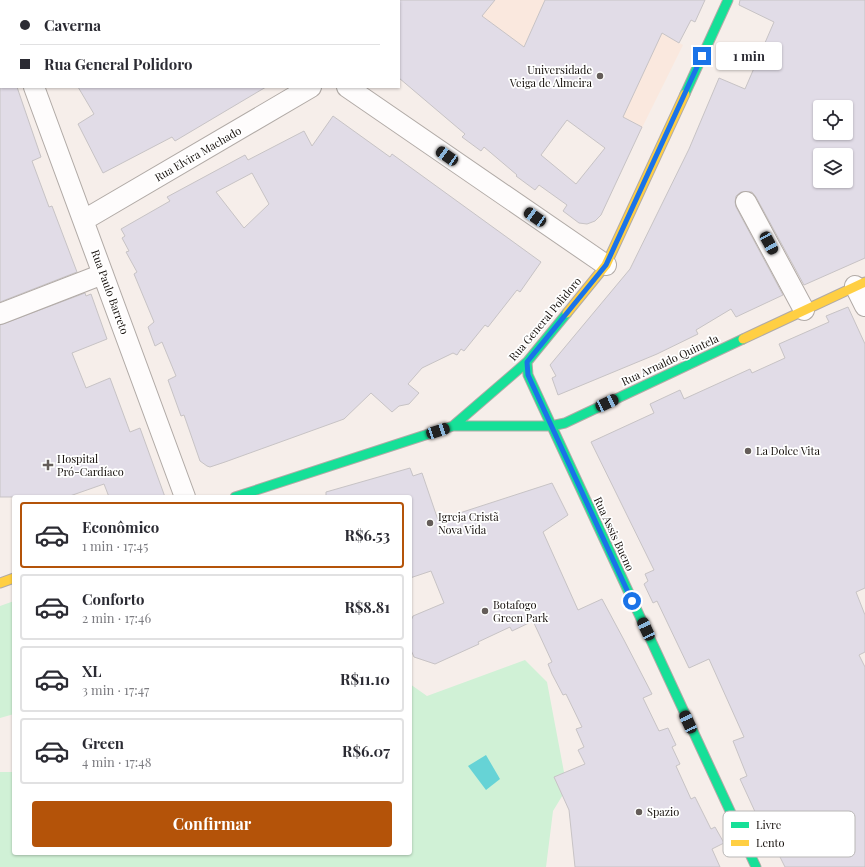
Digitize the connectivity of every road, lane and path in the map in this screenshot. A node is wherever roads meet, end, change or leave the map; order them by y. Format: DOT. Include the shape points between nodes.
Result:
graph roads {
  1 [pos="728,0"];
  2 [pos="34,88"];
  3 [pos="309,88"];
  4 [pos="348,88"];
  5 [pos="746,202"];
  6 [pos="84,220"];
  7 [pos="606,265"];
  8 [pos="103,274"];
  9 [pos="860,284"];
  10 [pos="865,306"];
  11 [pos="804,310"];
  12 [pos="0,314"];
  13 [pos="527,362"];
  14 [pos="453,426"];
  15 [pos="551,426"];
  16 [pos="185,495"];
  17 [pos="241,495"];
  18 [pos="12,579"];
  19 [pos="0,583"];
  20 [pos="730,811"];
  21 [pos="751,857"];
  22 [pos="756,867"];
  1 -- 7 [label="street, Rua General Polidoro"];
  2 -- 6 [label="street, Rua Paulo Barreto"];
  3 -- 6 [label="street, Rua Elvira Machado"];
  4 -- 7 [label="street"];
  5 -- 11 [label="street"];
  6 -- 8 [label="street, Rua Paulo Barreto"];
  7 -- 13 [label="street, Rua General Polidoro"];
  8 -- 12 [label="street"];
  8 -- 16 [label="street, Rua Paulo Barreto"];
  9 -- 10 [label="street"];
  9 -- 11 [label="street, Rua Arnaldo Quintela"];
  11 -- 15 [label="street, Rua Arnaldo Quintela" via="565,423"];
  13 -- 14 [label="street, Rua General Polidoro"];
  13 -- 15 [label="street, Rua Assis Bueno" via="528,375"];
  14 -- 15 [label="street, Rua Arnaldo Quintela"];
  14 -- 17 [label="street, Rua General Polidoro"];
  15 -- 20 [label="street, Rua Assis Bueno"];
  18 -- 19 [label="street"];
  21 -- 22 [label="street, Rua Assis Bueno"];
}
